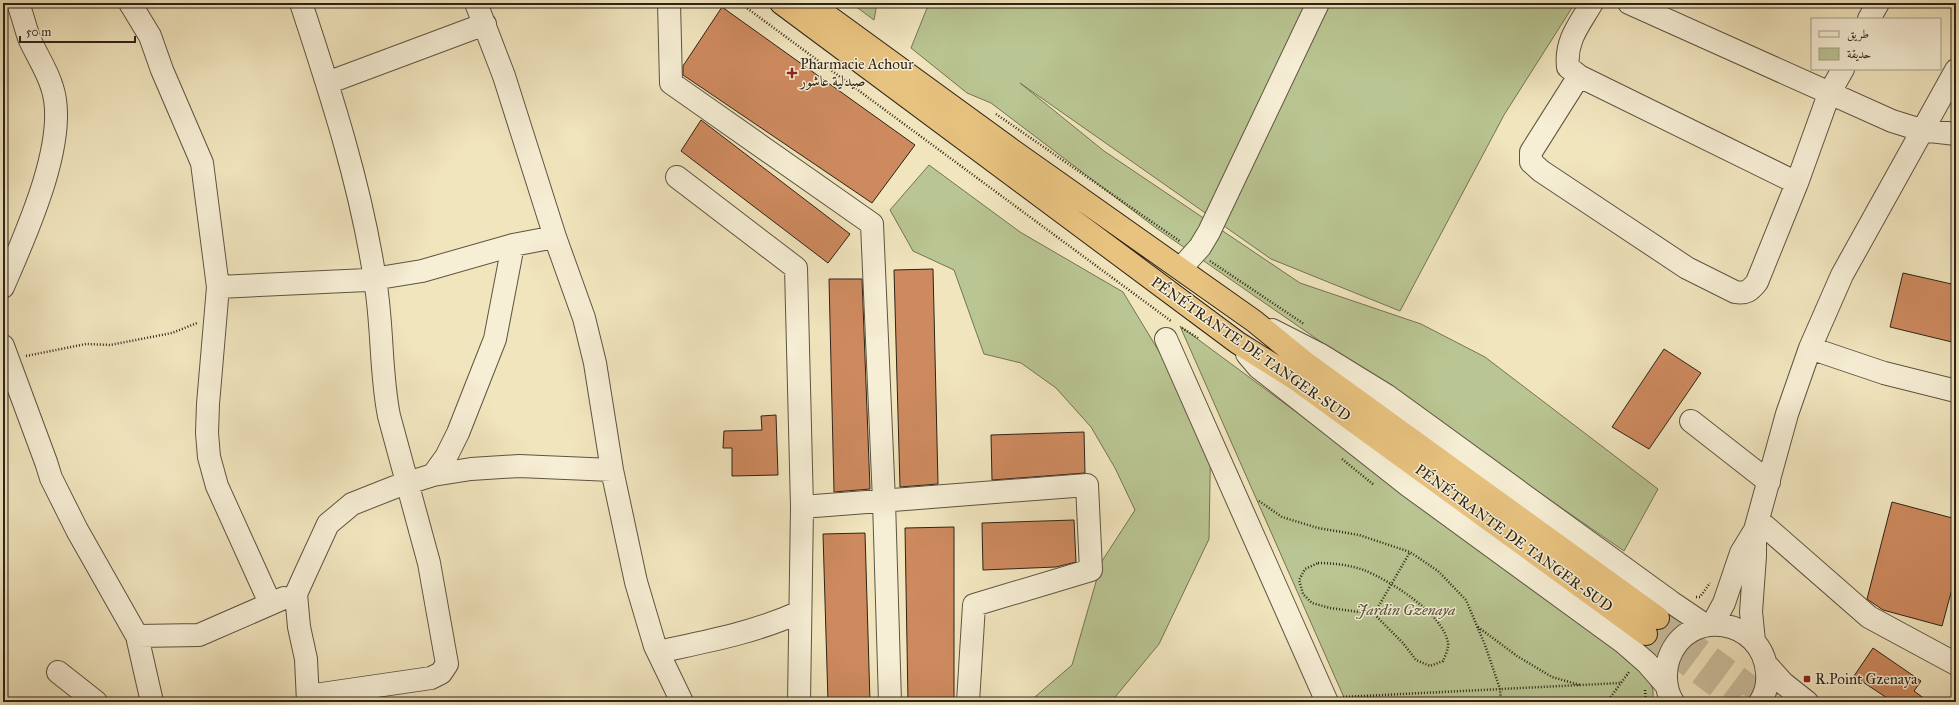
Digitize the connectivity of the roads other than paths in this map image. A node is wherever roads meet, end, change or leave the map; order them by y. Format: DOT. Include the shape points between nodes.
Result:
graph roads {
  1 [pos="18,3"];
  2 [pos="130,3"];
  3 [pos="301,3"];
  4 [pos="476,3"];
  5 [pos="668,3"];
  6 [pos="781,3"];
  7 [pos="810,3"];
  8 [pos="1318,3"];
  9 [pos="1592,3"];
  10 [pos="1878,3"];
  11 [pos="1633,4"];
  12 [pos="1870,18"];
  13 [pos="485,24"];
  14 [pos="870,57"];
  15 [pos="1842,70"];
  16 [pos="1956,70"];
  17 [pos="1580,76"];
  18 [pos="327,83"];
  19 [pos="1829,94"];
  20 [pos="944,112"];
  21 [pos="1921,130"];
  22 [pos="1956,134"];
  23 [pos="677,177"];
  24 [pos="1797,183"];
  25 [pos="555,237"];
  26 [pos="513,245"];
  27 [pos="1181,268"];
  28 [pos="375,279"];
  29 [pos="3,287"];
  30 [pos="218,287"];
  31 [pos="1254,320"];
  32 [pos="1172,329"];
  33 [pos="1238,343"];
  34 [pos="1810,348"];
  35 [pos="6,353"];
  36 [pos="1956,391"];
  37 [pos="1690,421"];
  38 [pos="612,470"];
  39 [pos="433,475"];
  40 [pos="1769,482"];
  41 [pos="406,484"];
  42 [pos="884,501"];
  43 [pos="802,507"];
  44 [pos="1756,525"];
  45 [pos="296,594"];
  46 [pos="270,603"];
  47 [pos="800,612"];
  48 [pos="1709,625"];
  49 [pos="137,636"];
  50 [pos="1754,641"];
  51 [pos="658,652"];
  52 [pos="1766,664"];
  53 [pos="1956,664"];
  54 [pos="58,672"];
  55 [pos="1670,697"];
  56 [pos="308,699"];
  57 [pos="1334,700"];
  58 [pos="96,702"];
  59 [pos="152,702"];
  60 [pos="682,702"];
  61 [pos="799,702"];
  62 [pos="890,702"];
  63 [pos="968,702"];
  64 [pos="1760,702"];
  65 [pos="1807,702"];
  1 -- 29 [label="street" via="29,38 53,88 56,110 54,137 40,201"];
  2 -- 30 [label="street" via="150,36 202,162"];
  3 -- 18 [label="street"];
  4 -- 13 [label="street"];
  5 -- 42 [label="street" via="671,83 872,224"];
  6 -- 14 [label="highway, PÉNÉTRANTE DE TANGER-SUD"];
  7 -- 14 [label="highway, PÉNÉTRANTE DE TANGER-SUD"];
  8 -- 27 [label="street" via="1209,232 1196,252"];
  9 -- 17 [label="street" via="1570,40 1567,53 1568,67"];
  10 -- 12 [label="street"];
  11 -- 19 [label="street"];
  13 -- 18 [label="street"];
  13 -- 25 [label="street"];
  14 -- 20 [label="highway, PÉNÉTRANTE DE TANGER-SUD"];
  15 -- 19 [label="street"];
  16 -- 21 [label="street"];
  17 -- 24 [label="street"];
  17 -- 24 [label="street" via="1531,152 1532,162 1541,171 1687,268 1735,292 1744,293 1757,282"];
  18 -- 28 [label="street" via="359,196"];
  19 -- 21 [label="street" via="1892,122"];
  19 -- 24 [label="street"];
  20 -- 27 [label="highway, PÉNÉTRANTE DE TANGER-SUD" via="1016,153"];
  20 -- 33 [label="highway, PÉNÉTRANTE DE TANGER-SUD"];
  21 -- 22 [label="street"];
  21 -- 34 [label="street" via="1842,275"];
  23 -- 43 [label="street" via="796,268"];
  25 -- 26 [label="street"];
  25 -- 38 [label="street" via="584,318 595,363"];
  26 -- 28 [label="street" via="422,271"];
  26 -- 39 [label="street" via="495,339 458,433"];
  27 -- 31 [label="highway, PÉNÉTRANTE DE TANGER-SUD"];
  28 -- 30 [label="street"];
  28 -- 41 [label="street" via="381,320 385,397"];
  30 -- 46 [label="street" via="208,411 209,457 217,486"];
  31 -- 33 [label="highway, PÉNÉTRANTE DE TANGER-SUD" via="1313,368 1652,626 1297,380"];
  31 -- 48 [label="street" via="1321,355 1386,394 1671,602"];
  32 -- 57 [label="street"];
  33 -- 55 [label="street" via="1258,367 1370,457 1623,642 1647,662"];
  34 -- 36 [label="street" via="1878,371"];
  34 -- 40 [label="street" via="1787,414"];
  35 -- 49 [label="street" via="51,478 77,530"];
  37 -- 40 [label="street"];
  38 -- 39 [label="street" via="519,466 471,469"];
  38 -- 51 [label="street" via="636,582"];
  39 -- 41 [label="street"];
  40 -- 44 [label="street"];
  41 -- 45 [label="street" via="352,504 328,524"];
  41 -- 56 [label="street" via="428,563 447,657 445,669 431,678"];
  42 -- 43 [label="street"];
  42 -- 62 [label="street"];
  42 -- 63 [label="street" via="1087,485 1091,570 974,605"];
  43 -- 47 [label="street"];
  44 -- 48 [label="street" via="1741,553 1724,603"];
  44 -- 50 [label="street" via="1751,612"];
  44 -- 53 [label="street" via="1869,617"];
  45 -- 46 [label="street"];
  45 -- 56 [label="street" via="306,659"];
  46 -- 49 [label="street" via="200,635"];
  47 -- 51 [label="street" via="744,634"];
  47 -- 61 [label="street"];
  48 -- 50 [label="street" via="1734,628"];
  48 -- 55 [label="street" via="1688,632 1678,640 1671,651 1666,674"];
  49 -- 59 [label="street"];
  50 -- 52 [label="street" via="1762,652"];
  51 -- 60 [label="street"];
  52 -- 64 [label="street" via="1768,681"];
  52 -- 65 [label="street" via="1783,683"];
  54 -- 58 [label="street"];
}
